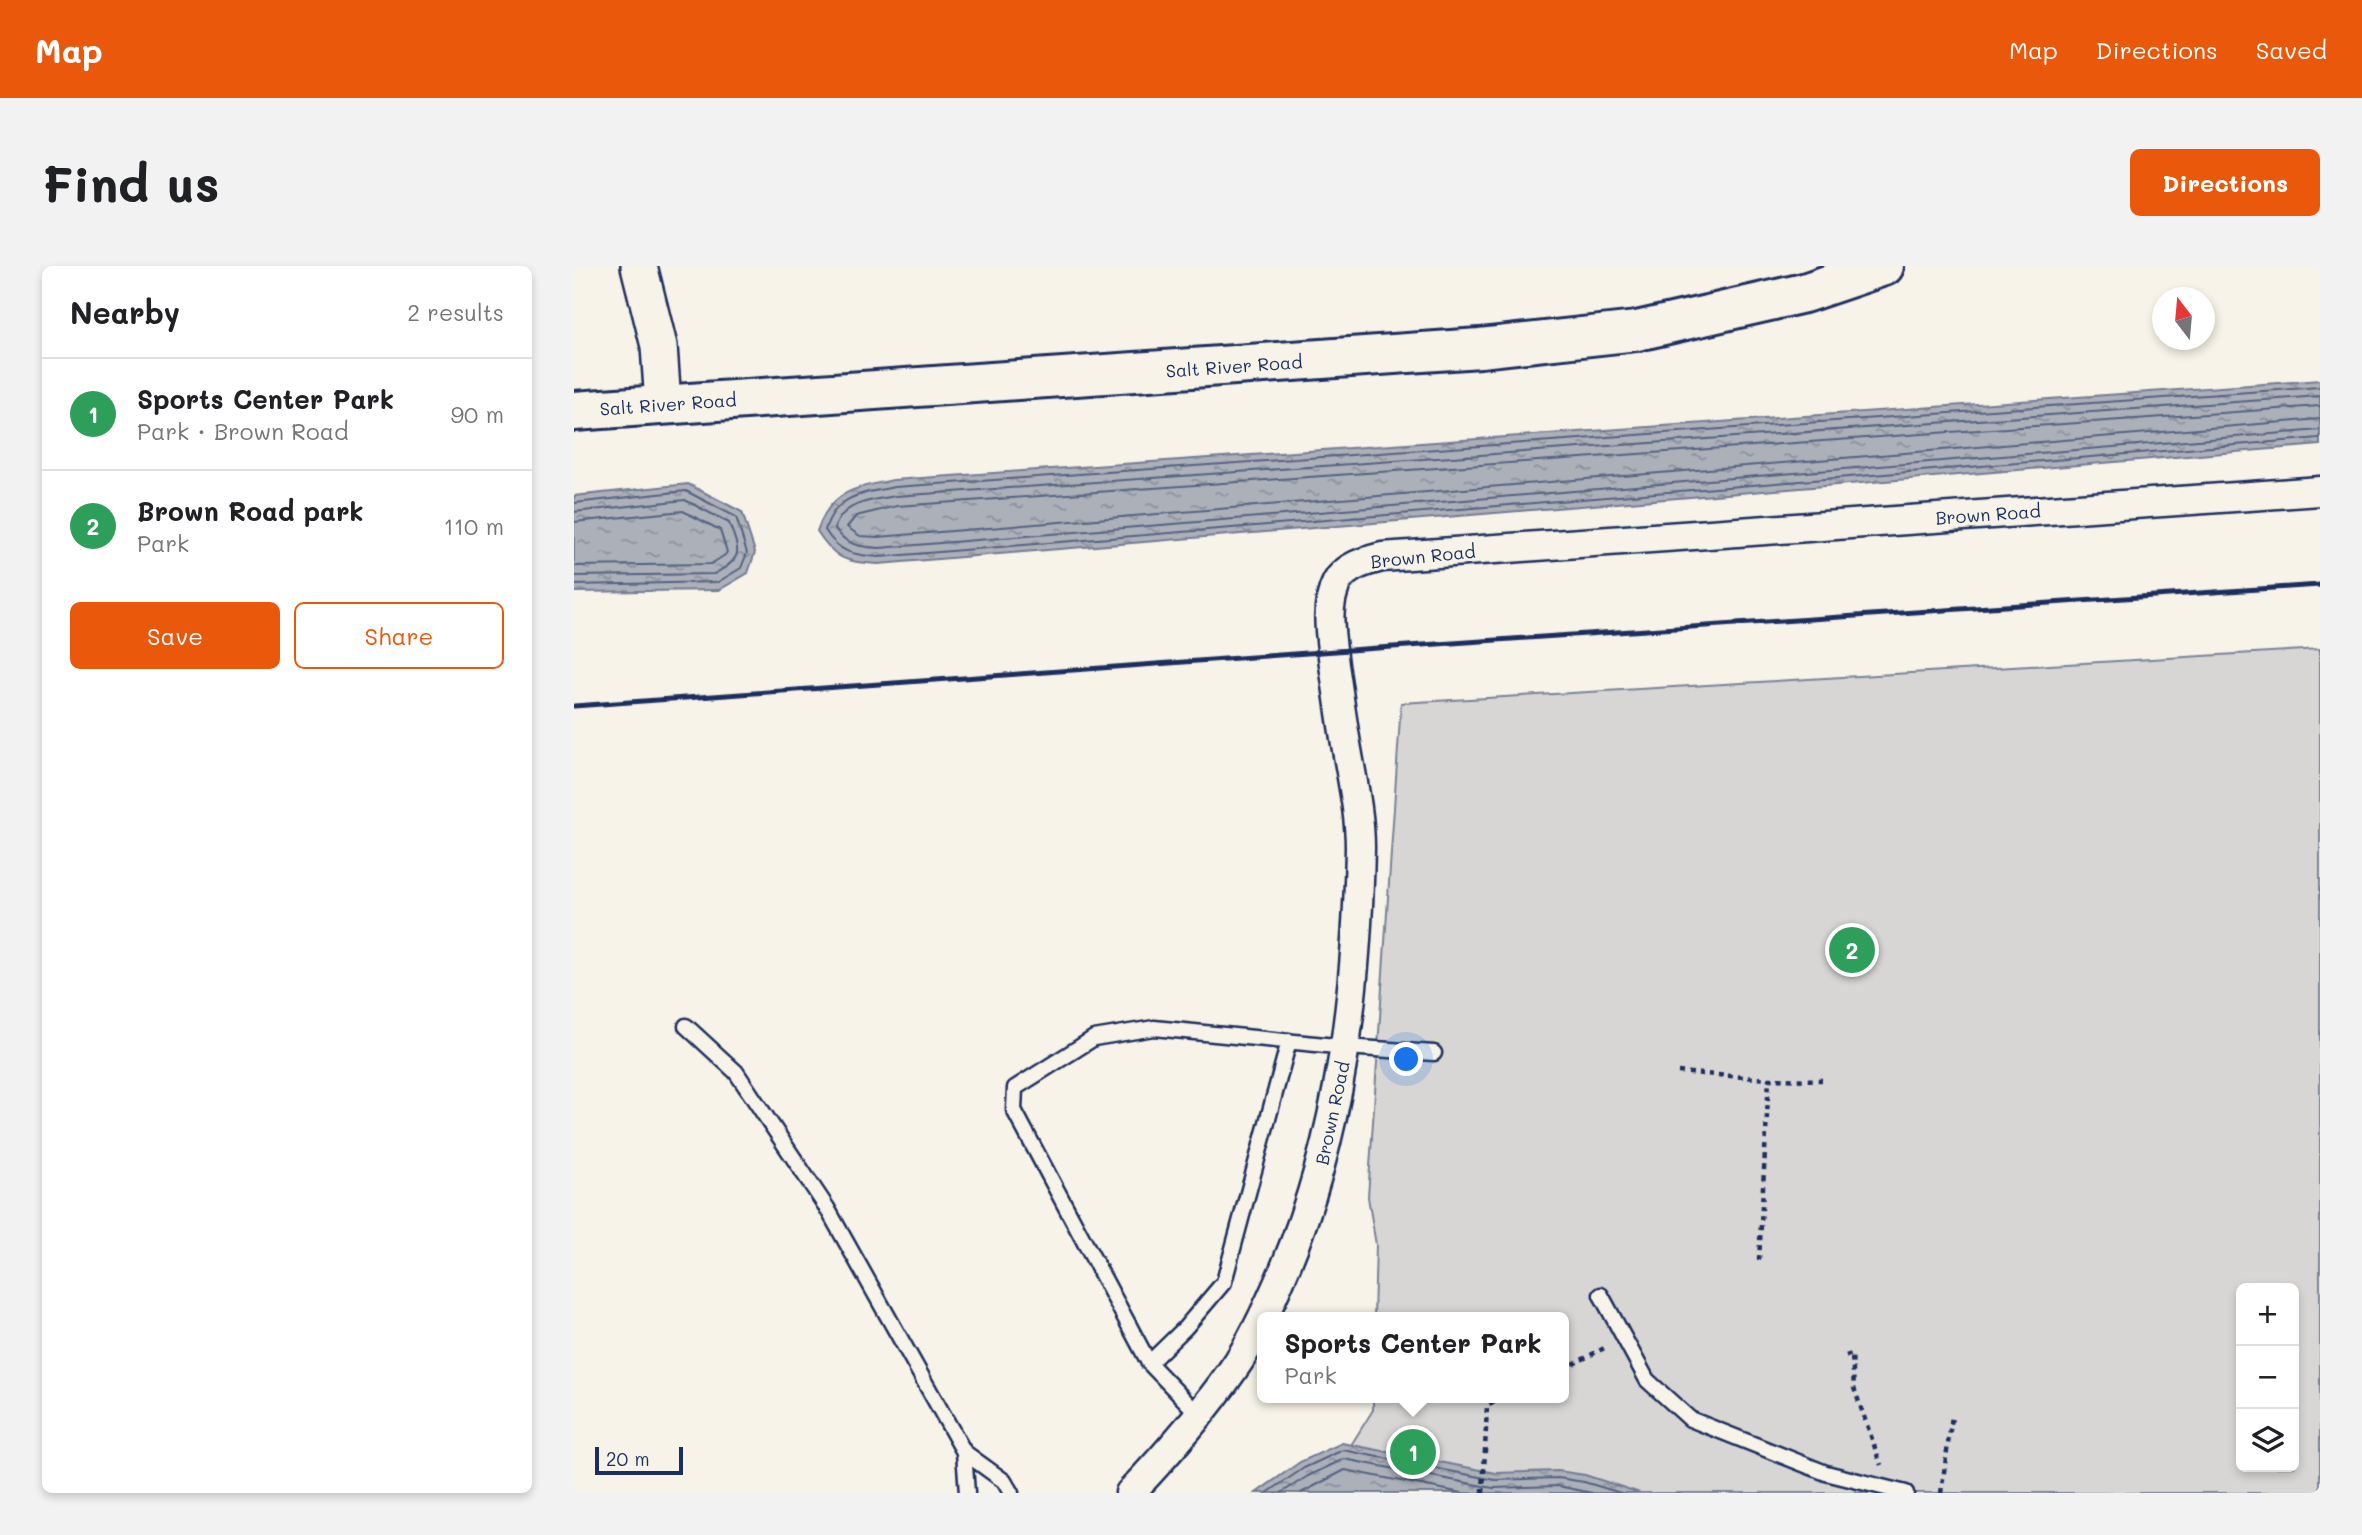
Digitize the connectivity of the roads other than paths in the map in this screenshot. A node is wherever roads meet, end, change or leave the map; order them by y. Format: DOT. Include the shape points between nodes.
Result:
graph roads {
  1 [pos="639,266"];
  2 [pos="1884,266"];
  3 [pos="663,404"];
  4 [pos="574,411"];
  5 [pos="2320,491"];
  6 [pos="685,1026"];
  7 [pos="1289,1041"];
  8 [pos="1346,1047"];
  9 [pos="1434,1053"];
  10 [pos="1601,1295"];
  11 [pos="1265,1312"];
  12 [pos="1257,1326"];
  13 [pos="1149,1363"];
  14 [pos="1198,1414"];
  15 [pos="964,1452"];
  16 [pos="967,1493"];
  17 [pos="1011,1493"];
  18 [pos="1130,1493"];
  19 [pos="1906,1493"];
  1 -- 3 [label="street" via="659,345"];
  2 -- 3 [label="main road, Salt River Road" via="1804,293 1637,331 1438,351"];
  3 -- 4 [label="main road, Salt River Road"];
  5 -- 8 [label="street, Brown Road" via="1382,557 1357,564 1339,579 1330,599 1329,623 1360,845"];
  6 -- 15 [label="lane" via="736,1072 827,1208"];
  7 -- 8 [label="lane"];
  7 -- 13 [label="lane" via="1224,1282"];
  7 -- 13 [label="lane" via="1154,1028 1094,1038 1015,1088 1014,1110"];
  8 -- 9 [label="lane"];
  8 -- 11 [label="street, Brown Road" via="1327,1143 1304,1222"];
  10 -- 19 [label="lane" via="1647,1380 1690,1419 1826,1473"];
  12 -- 14 [label="street, Brown Road" via="1233,1370"];
  13 -- 14 [label="lane"];
  14 -- 18 [label="street, Brown Road"];
  15 -- 16 [label="lane"];
  15 -- 17 [label="lane" via="1004,1481"];
}
